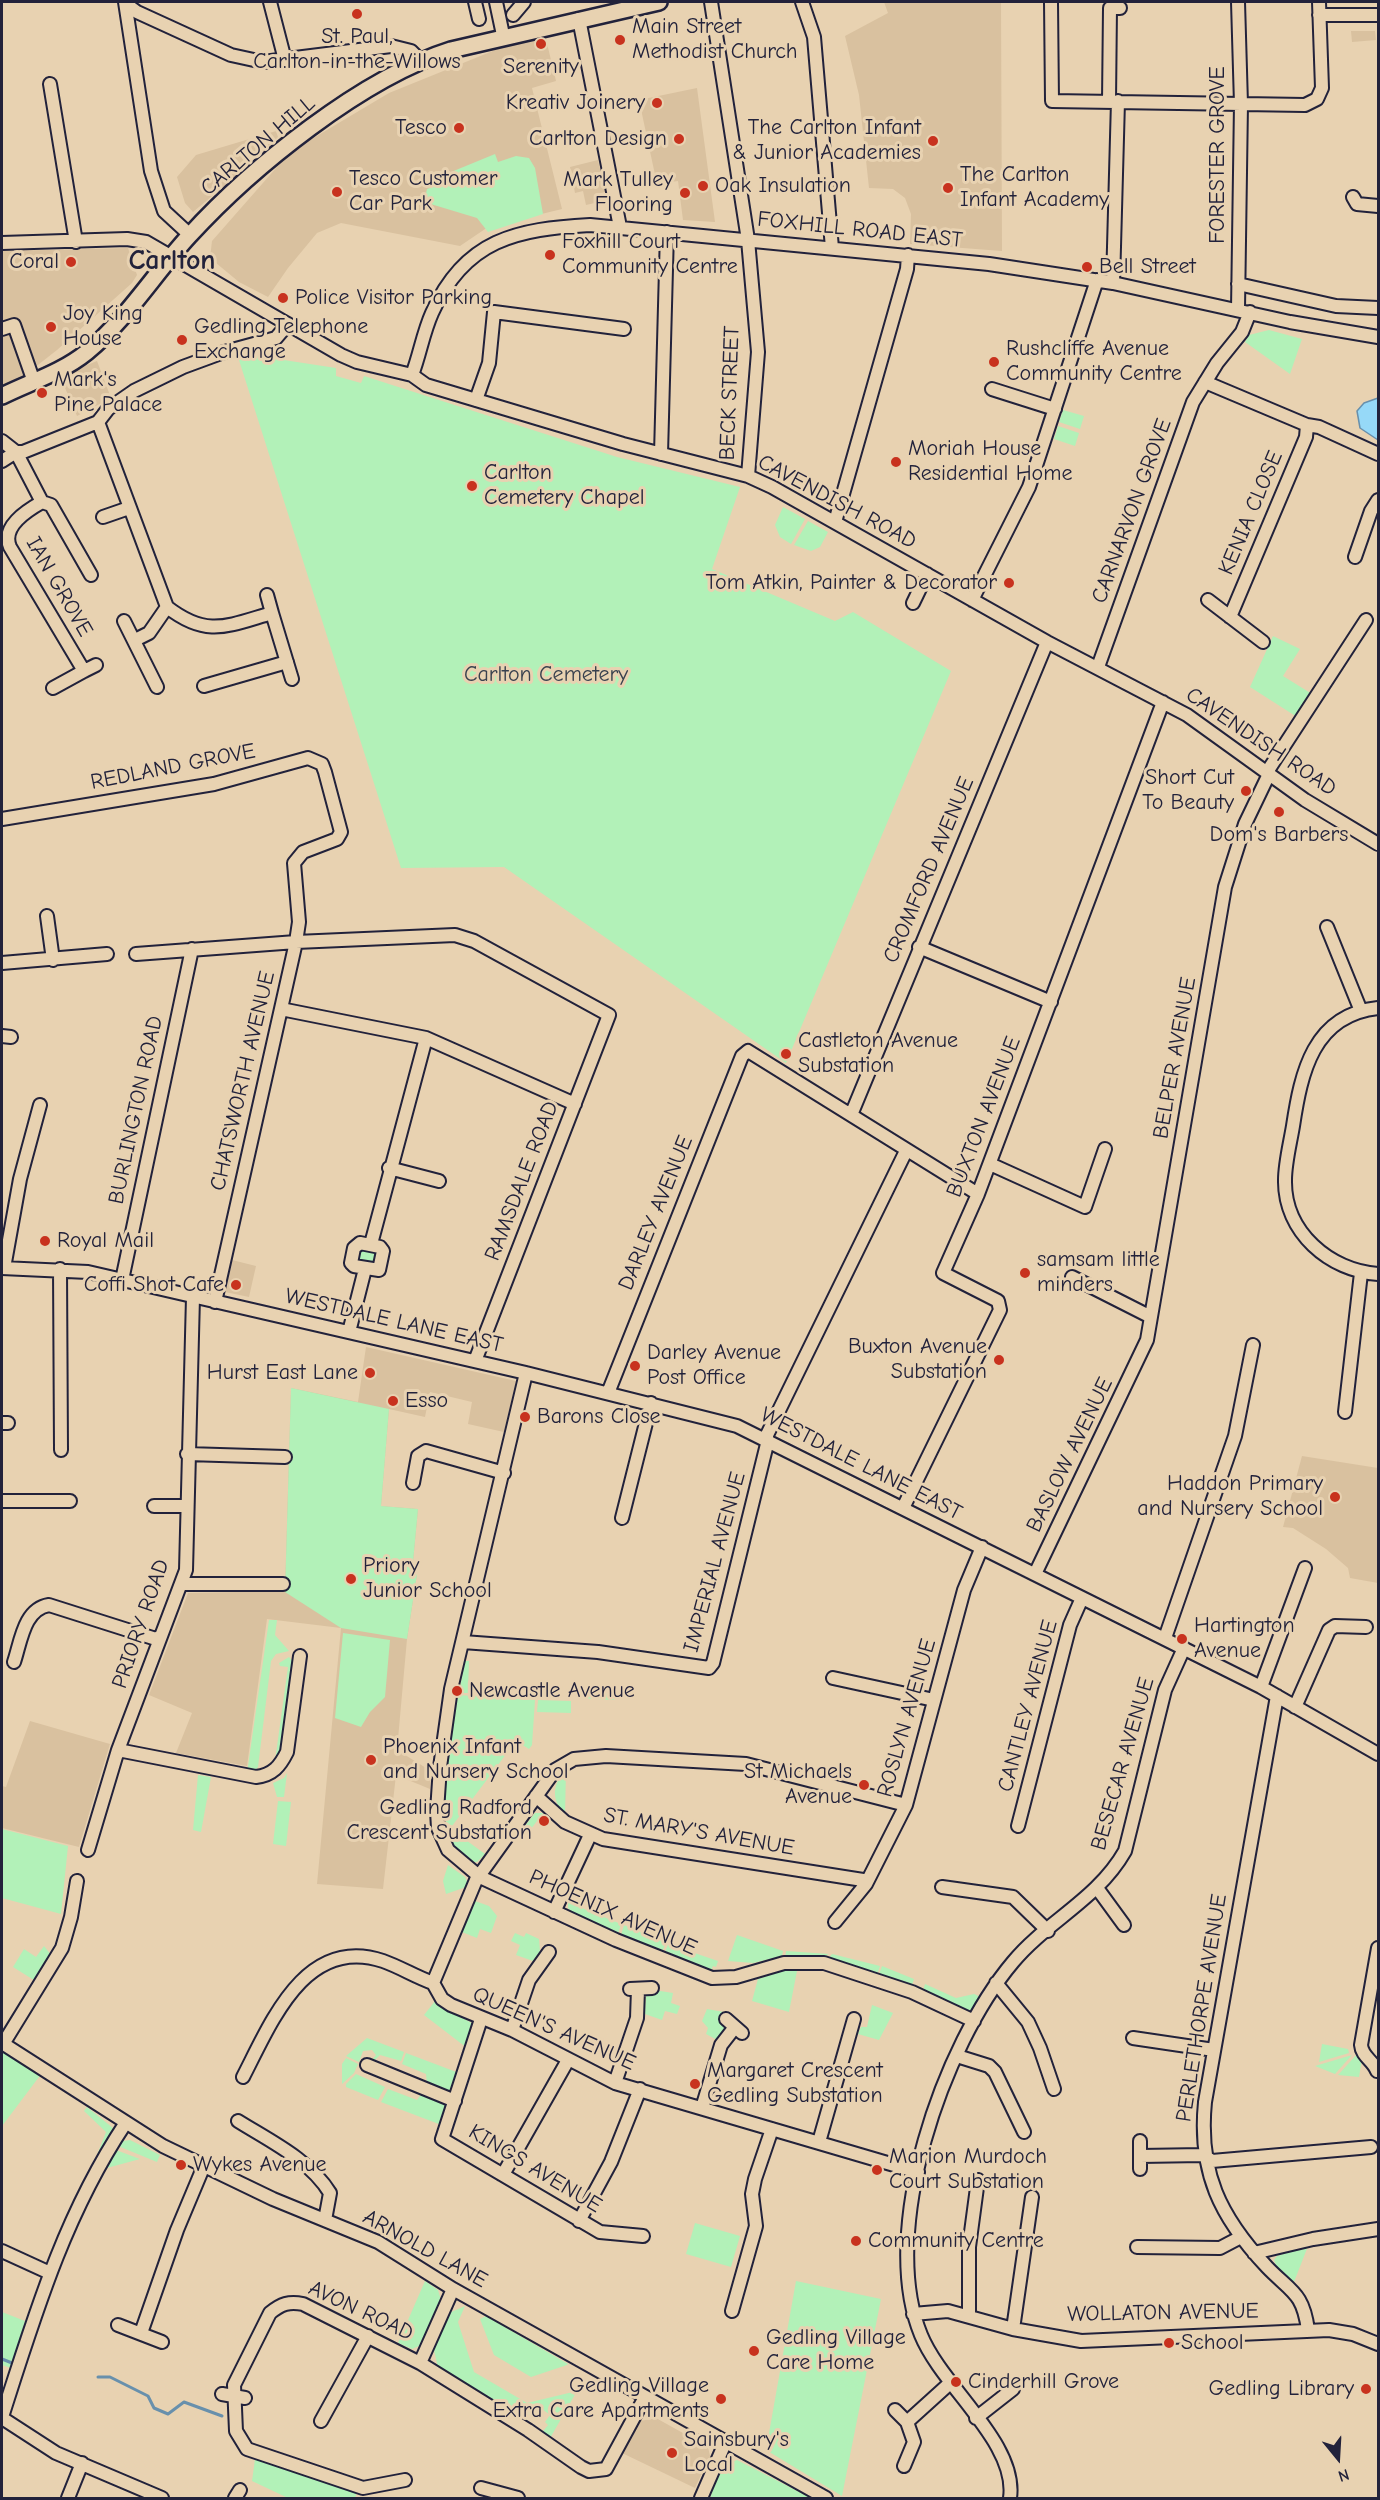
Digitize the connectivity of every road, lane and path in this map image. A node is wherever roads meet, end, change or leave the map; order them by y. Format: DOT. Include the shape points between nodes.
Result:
graph roads {
  1 [pos="270,2"];
  2 [pos="475,2"];
  3 [pos="496,2"];
  4 [pos="524,2"];
  5 [pos="659,2"];
  6 [pos="711,2"];
  7 [pos="801,2"];
  8 [pos="1051,2"];
  9 [pos="1238,2"];
  10 [pos="1319,2"];
  11 [pos="125,3"];
  12 [pos="1120,8"];
  13 [pos="513,15"];
  14 [pos="1319,15"];
  15 [pos="1378,15"];
  16 [pos="479,19"];
  17 [pos="579,19"];
  18 [pos="503,35"];
  19 [pos="285,60"];
  20 [pos="420,60"];
  21 [pos="50,84"];
  22 [pos="1113,101"];
  23 [pos="1240,104"];
  24 [pos="1353,197"];
  25 [pos="1378,206"];
  26 [pos="620,227"];
  27 [pos="666,232"];
  28 [pos="190,235"];
  29 [pos="748,240"];
  30 [pos="76,242"];
  31 [pos="2,243"];
  32 [pos="832,248"];
  33 [pos="908,255"];
  34 [pos="171,257"];
  35 [pos="1097,280"];
  36 [pos="1113,283"];
  37 [pos="1238,284"];
  38 [pos="1378,308"];
  39 [pos="1244,310"];
  40 [pos="288,324"];
  41 [pos="2,329"];
  42 [pos="624,329"];
  43 [pos="1378,338"];
  44 [pos="412,375"];
  45 [pos="34,382"];
  46 [pos="1205,382"];
  47 [pos="992,389"];
  48 [pos="2,396"];
  49 [pos="476,400"];
  50 [pos="1055,409"];
  51 [pos="98,422"];
  52 [pos="1307,425"];
  53 [pos="2,441"];
  54 [pos="16,452"];
  55 [pos="661,454"];
  56 [pos="1378,454"];
  57 [pos="2,461"];
  58 [pos="748,476"];
  59 [pos="1378,500"];
  60 [pos="42,502"];
  61 [pos="129,508"];
  62 [pos="104,517"];
  63 [pos="835,522"];
  64 [pos="1355,557"];
  65 [pos="927,574"];
  66 [pos="91,575"];
  67 [pos="267,595"];
  68 [pos="972,600"];
  69 [pos="1208,600"];
  70 [pos="914,603"];
  71 [pos="167,607"];
  72 [pos="272,613"];
  73 [pos="1230,617"];
  74 [pos="1366,620"];
  75 [pos="124,621"];
  76 [pos="135,640"];
  77 [pos="1047,642"];
  78 [pos="1263,642"];
  79 [pos="287,662"];
  80 [pos="96,665"];
  81 [pos="1098,668"];
  82 [pos="84,671"];
  83 [pos="292,679"];
  84 [pos="204,686"];
  85 [pos="158,687"];
  86 [pos="53,688"];
  87 [pos="1163,702"];
  88 [pos="1268,773"];
  89 [pos="2,819"];
  90 [pos="1378,844"];
  91 [pos="294,869"];
  92 [pos="47,915"];
  93 [pos="1327,927"];
  94 [pos="296,942"];
  95 [pos="919,947"];
  96 [pos="192,949"];
  97 [pos="106,954"];
  98 [pos="135,954"];
  99 [pos="53,960"];
  100 [pos="2,963"];
  101 [pos="1051,1002"];
  102 [pos="1378,1008"];
  103 [pos="280,1009"];
  104 [pos="1361,1011"];
  105 [pos="426,1038"];
  106 [pos="575,1104"];
  107 [pos="40,1105"];
  108 [pos="851,1115"];
  109 [pos="1105,1149"];
  110 [pos="906,1151"];
  111 [pos="990,1164"];
  112 [pos="390,1168"];
  113 [pos="439,1181"];
  114 [pos="978,1194"];
  115 [pos="371,1244"];
  116 [pos="3,1268"];
  117 [pos="60,1269"];
  118 [pos="365,1269"];
  119 [pos="1361,1273"];
  120 [pos="1378,1274"];
  121 [pos="1072,1277"];
  122 [pos="122,1280"];
  123 [pos="193,1297"];
  124 [pos="215,1302"];
  125 [pos="1151,1317"];
  126 [pos="349,1332"];
  127 [pos="1253,1345"];
  128 [pos="1142,1355"];
  129 [pos="475,1361"];
  130 [pos="526,1373"];
  131 [pos="608,1393"];
  132 [pos="651,1402"];
  133 [pos="1345,1412"];
  134 [pos="766,1439"];
  135 [pos="61,1450"];
  136 [pos="187,1454"];
  137 [pos="285,1457"];
  138 [pos="504,1473"];
  139 [pos="413,1483"];
  140 [pos="2,1501"];
  141 [pos="70,1501"];
  142 [pos="154,1506"];
  143 [pos="187,1506"];
  144 [pos="903,1508"];
  145 [pos="622,1518"];
  146 [pos="982,1547"];
  147 [pos="1305,1568"];
  148 [pos="1035,1574"];
  149 [pos="182,1584"];
  150 [pos="283,1584"];
  151 [pos="1082,1598"];
  152 [pos="1366,1627"];
  153 [pos="159,1637"];
  154 [pos="1165,1638"];
  155 [pos="463,1642"];
  156 [pos="1184,1648"];
  157 [pos="300,1656"];
  158 [pos="14,1662"];
  159 [pos="833,1678"];
  160 [pos="1261,1687"];
  161 [pos="1277,1696"];
  162 [pos="934,1700"];
  163 [pos="1295,1707"];
  164 [pos="118,1750"];
  165 [pos="1378,1754"];
  166 [pos="536,1796"];
  167 [pos="906,1805"];
  168 [pos="1018,1826"];
  169 [pos="590,1835"];
  170 [pos="88,1850"];
  171 [pos="480,1877"];
  172 [pos="77,1881"];
  173 [pos="866,1884"];
  174 [pos="942,1887"];
  175 [pos="1097,1887"];
  176 [pos="554,1912"];
  177 [pos="835,1922"];
  178 [pos="1124,1925"];
  179 [pos="1048,1931"];
  180 [pos="1378,1948"];
  181 [pos="549,1952"];
  182 [pos="433,1983"];
  183 [pos="996,1983"];
  184 [pos="652,1988"];
  185 [pos="1367,2015"];
  186 [pos="481,2019"];
  187 [pos="855,2019"];
  188 [pos="974,2021"];
  189 [pos="1378,2021"];
  190 [pos="734,2026"];
  191 [pos="512,2030"];
  192 [pos="1133,2038"];
  193 [pos="2,2044"];
  194 [pos="1214,2050"];
  195 [pos="957,2056"];
  196 [pos="568,2060"];
  197 [pos="367,2066"];
  198 [pos="1377,2071"];
  199 [pos="243,2077"];
  200 [pos="615,2083"];
  201 [pos="640,2089"];
  202 [pos="1054,2089"];
  203 [pos="455,2101"];
  204 [pos="702,2108"];
  205 [pos="238,2121"];
  206 [pos="125,2124"];
  207 [pos="772,2129"];
  208 [pos="1024,2132"];
  209 [pos="1140,2141"];
  210 [pos="819,2142"];
  211 [pos="1371,2147"];
  212 [pos="1203,2155"];
  213 [pos="203,2168"];
  214 [pos="918,2172"];
  215 [pos="501,2174"];
  216 [pos="978,2180"];
  217 [pos="1032,2197"];
  218 [pos="325,2220"];
  219 [pos="579,2221"];
  220 [pos="1378,2229"];
  221 [pos="643,2236"];
  222 [pos="1241,2237"];
  223 [pos="1137,2247"];
  224 [pos="2,2251"];
  225 [pos="1254,2253"];
  226 [pos="50,2273"];
  227 [pos="453,2289"];
  228 [pos="732,2311"];
  229 [pos="913,2314"];
  230 [pos="969,2316"];
  231 [pos="118,2325"];
  232 [pos="1014,2328"];
  233 [pos="1308,2330"];
  234 [pos="141,2333"];
  235 [pos="369,2337"];
  236 [pos="162,2342"];
  237 [pos="1378,2344"];
  238 [pos="420,2363"];
  239 [pos="950,2384"];
  240 [pos="1013,2389"];
  241 [pos="645,2397"];
  242 [pos="895,2410"];
  243 [pos="322,2412"];
  244 [pos="2,2417"];
  245 [pos="976,2418"];
  246 [pos="907,2422"];
  247 [pos="725,2443"];
  248 [pos="82,2463"];
  249 [pos="904,2466"];
  250 [pos="405,2480"];
  251 [pos="390,2484"];
  252 [pos="488,2492"];
  253 [pos="394,2498"];
  254 [pos="68,2499"];
  255 [pos="162,2499"];
  256 [pos="518,2499"];
  257 [pos="701,2499"];
  258 [pos="826,2499"];
  259 [pos="1010,2499"];
  1 -- 19 [label="street"];
  2 -- 16 [label="street"];
  3 -- 18 [label="street"];
  4 -- 13 [label="street"];
  5 -- 17 [label="main road, CARLTON HILL"];
  6 -- 29 [label="street, BECK STREET"];
  7 -- 32 [label="street" via="814,37"];
  8 -- 22 [label="street" via="1052,101"];
  9 -- 23 [label="street, FORESTER GROVE"];
  10 -- 14 [label="street"];
  11 -- 19 [label="street" via="132,10 231,55 263,62"];
  11 -- 28 [label="street" via="151,171 164,211"];
  12 -- 22 [label="street" via="1110,8"];
  14 -- 15 [label="street"];
  14 -- 23 [label="street" via="1322,88 1317,99 1305,105"];
  17 -- 18 [label="main road, CARLTON HILL"];
  17 -- 26 [label="street"];
  18 -- 20 [label="main road, CARLTON HILL"];
  19 -- 20 [label="street" via="391,46 411,51"];
  20 -- 28 [label="main road, CARLTON HILL" via="298,136"];
  21 -- 30 [label="street"];
  22 -- 23 [label="street"];
  22 -- 36 [label="street"];
  23 -- 37 [label="street, FORESTER GROVE"];
  24 -- 25 [label="street" via="1357,204"];
  26 -- 27 [label="street, FOXHILL ROAD EAST"];
  26 -- 44 [label="street, FOXHILL ROAD EAST" via="543,228 491,244 472,258 443,292 431,314"];
  27 -- 29 [label="street, FOXHILL ROAD EAST"];
  27 -- 55 [label="street"];
  28 -- 34 [label="main road, CARLTON HILL"];
  29 -- 32 [label="street, FOXHILL ROAD EAST"];
  29 -- 58 [label="street, BECK STREET" via="758,352"];
  30 -- 31 [label="street, CAVENDISH ROAD"];
  30 -- 34 [label="street, CAVENDISH ROAD" via="127,238 146,242"];
  32 -- 33 [label="street, FOXHILL ROAD EAST"];
  33 -- 35 [label="street, FOXHILL ROAD EAST"];
  33 -- 63 [label="street"];
  34 -- 40 [label="street, CAVENDISH ROAD"];
  34 -- 45 [label="main road, CARLTON HILL" via="87,352"];
  35 -- 36 [label="street, FOXHILL ROAD EAST"];
  35 -- 50 [label="street"];
  36 -- 39 [label="street, FOXHILL ROAD EAST"];
  37 -- 38 [label="street" via="1336,306"];
  37 -- 39 [label="street, FORESTER GROVE"];
  39 -- 43 [label="street, FOXHILL ROAD EAST"];
  39 -- 46 [label="street, CARNARVON GROVE" via="1242,332"];
  40 -- 44 [label="street, CAVENDISH ROAD" via="357,362"];
  40 -- 51 [label="street" via="273,339 220,353 134,391"];
  41 -- 45 [label="street" via="14,325"];
  42 -- 49 [label="street" via="494,312 489,363"];
  44 -- 49 [label="street, CAVENDISH ROAD" via="426,385"];
  45 -- 48 [label="main road, CARLTON HILL"];
  46 -- 52 [label="street"];
  46 -- 81 [label="street, CARNARVON GROVE" via="1193,402"];
  47 -- 50 [label="street"];
  49 -- 55 [label="street, CAVENDISH ROAD"];
  50 -- 68 [label="street" via="1029,487"];
  51 -- 54 [label="street"];
  51 -- 61 [label="street"];
  52 -- 56 [label="street"];
  52 -- 73 [label="street, KENIA CLOSE" via="1306,437"];
  53 -- 54 [label="street"];
  54 -- 57 [label="street"];
  54 -- 60 [label="street"];
  55 -- 58 [label="street, CAVENDISH ROAD"];
  58 -- 63 [label="street, CAVENDISH ROAD"];
  59 -- 64 [label="street"];
  60 -- 66 [label="street" via="51,505"];
  60 -- 82 [label="street, IAN GROVE" via="9,529 8,542"];
  61 -- 62 [label="street"];
  61 -- 71 [label="street"];
  63 -- 65 [label="street, CAVENDISH ROAD"];
  65 -- 68 [label="street, CAVENDISH ROAD"];
  65 -- 70 [label="street"];
  67 -- 72 [label="street"];
  68 -- 77 [label="street, CAVENDISH ROAD"];
  69 -- 73 [label="street, KENIA CLOSE"];
  71 -- 72 [label="street" via="207,628"];
  71 -- 76 [label="street" via="148,633"];
  72 -- 79 [label="street"];
  73 -- 78 [label="street, KENIA CLOSE"];
  74 -- 88 [label="street, BELPER AVENUE"];
  75 -- 76 [label="street"];
  76 -- 85 [label="street"];
  77 -- 81 [label="street, CAVENDISH ROAD"];
  77 -- 95 [label="street, CROMFORD AVENUE"];
  79 -- 83 [label="street"];
  79 -- 84 [label="street"];
  80 -- 82 [label="street, IAN GROVE"];
  81 -- 87 [label="street, CAVENDISH ROAD"];
  82 -- 86 [label="street, IAN GROVE"];
  87 -- 88 [label="street, CAVENDISH ROAD"];
  87 -- 101 [label="street, BUXTON AVENUE"];
  88 -- 90 [label="street, CAVENDISH ROAD"];
  88 -- 125 [label="street, BELPER AVENUE" via="1245,824 1225,887"];
  89 -- 91 [label="street, REDLAND GROVE" via="214,784 308,758 322,764 341,832 331,843 297,856"];
  91 -- 94 [label="street, CHATSWORTH AVENUE" via="299,922"];
  92 -- 99 [label="street"];
  93 -- 104 [label="street"];
  94 -- 96 [label="street"];
  94 -- 103 [label="street, CHATSWORTH AVENUE"];
  94 -- 106 [label="street, RAMSDALE ROAD" via="455,935 474,940 609,1015"];
  95 -- 101 [label="street"];
  95 -- 108 [label="street, CROMFORD AVENUE"];
  96 -- 98 [label="street"];
  96 -- 122 [label="street, BURLINGTON ROAD"];
  97 -- 99 [label="street"];
  99 -- 100 [label="street"];
  101 -- 111 [label="street, BUXTON AVENUE"];
  102 -- 104 [label="street"];
  103 -- 105 [label="street"];
  103 -- 124 [label="street, CHATSWORTH AVENUE"];
  104 -- 119 [label="street" via="1338,1024 1316,1046 1305,1066 1285,1180 1292,1216 1305,1238 1321,1253"];
  105 -- 106 [label="street"];
  105 -- 112 [label="street"];
  106 -- 129 [label="street, RAMSDALE ROAD"];
  107 -- 116 [label="street" via="20,1179"];
  108 -- 110 [label="street"];
  108 -- 131 [label="street, DARLEY AVENUE" via="748,1051 742,1056"];
  109 -- 111 [label="street" via="1085,1207"];
  110 -- 114 [label="street"];
  110 -- 134 [label="street, IMPERIAL AVENUE"];
  111 -- 114 [label="street, BUXTON AVENUE"];
  112 -- 113 [label="street"];
  112 -- 115 [label="street"];
  114 -- 144 [label="street, BUXTON AVENUE" via="943,1274 998,1301 1000,1310"];
  115 -- 118 [label="street" via="383,1251 381,1266 375,1271"];
  115 -- 118 [label="street" via="360,1243 354,1248 351,1263"];
  116 -- 117 [label="street, WESTDALE LANE EAST"];
  117 -- 122 [label="street, WESTDALE LANE EAST"];
  117 -- 135 [label="street"];
  118 -- 126 [label="street"];
  119 -- 120 [label="street"];
  119 -- 133 [label="street"];
  121 -- 125 [label="street"];
  122 -- 123 [label="street, WESTDALE LANE EAST"];
  123 -- 124 [label="street, WESTDALE LANE EAST"];
  123 -- 136 [label="street, PRIORY ROAD"];
  124 -- 126 [label="street, WESTDALE LANE EAST"];
  125 -- 128 [label="street, BELPER AVENUE"];
  126 -- 129 [label="street, WESTDALE LANE EAST"];
  127 -- 154 [label="street" via="1235,1436"];
  128 -- 148 [label="street, BASLOW AVENUE"];
  129 -- 130 [label="street, WESTDALE LANE EAST"];
  130 -- 131 [label="street, WESTDALE LANE EAST"];
  130 -- 138 [label="street, PHOENIX AVENUE"];
  131 -- 132 [label="street, WESTDALE LANE EAST"];
  132 -- 134 [label="street, WESTDALE LANE EAST" via="711,1417"];
  132 -- 145 [label="street"];
  134 -- 144 [label="street, WESTDALE LANE EAST"];
  134 -- 155 [label="street, IMPERIAL AVENUE" via="713,1663 703,1669 546,1646"];
  136 -- 137 [label="street"];
  136 -- 143 [label="street, PRIORY ROAD"];
  138 -- 139 [label="street" via="426,1451 418,1456"];
  138 -- 155 [label="street, PHOENIX AVENUE"];
  140 -- 141 [label="street"];
  142 -- 143 [label="street"];
  143 -- 149 [label="street, PRIORY ROAD" via="186,1570"];
  144 -- 146 [label="street, WESTDALE LANE EAST"];
  146 -- 148 [label="street, WESTDALE LANE EAST"];
  146 -- 162 [label="street, ROSLYN AVENUE" via="964,1590"];
  147 -- 160 [label="street"];
  148 -- 151 [label="street, WESTDALE LANE EAST"];
  149 -- 150 [label="street"];
  149 -- 153 [label="street, PRIORY ROAD"];
  151 -- 154 [label="street, WESTDALE LANE EAST"];
  151 -- 168 [label="street, CANTLEY AVENUE" via="1070,1625"];
  152 -- 163 [label="street" via="1335,1626 1329,1630"];
  153 -- 158 [label="street" via="156,1640 49,1605 31,1612"];
  153 -- 164 [label="street, PRIORY ROAD"];
  154 -- 156 [label="street, WESTDALE LANE EAST"];
  155 -- 171 [label="street, PHOENIX AVENUE" via="451,1689 440,1767 438,1828 452,1856"];
  156 -- 160 [label="street, WESTDALE LANE EAST"];
  156 -- 175 [label="street, BESECAR AVENUE" via="1165,1690 1125,1851"];
  157 -- 164 [label="street" via="287,1752 282,1763 268,1775 256,1778"];
  159 -- 162 [label="street"];
  160 -- 161 [label="street, WESTDALE LANE EAST"];
  161 -- 163 [label="street, WESTDALE LANE EAST"];
  161 -- 194 [label="street, PERLETHORPE AVENUE"];
  162 -- 167 [label="street, ROSLYN AVENUE"];
  163 -- 165 [label="street, WESTDALE LANE EAST"];
  164 -- 170 [label="street, PRIORY ROAD"];
  166 -- 167 [label="street" via="555,1770 569,1760 606,1756 746,1764"];
  166 -- 169 [label="street, ST. MARY'S AVENUE" via="565,1822"];
  166 -- 171 [label="street"];
  167 -- 173 [label="street, ROSLYN AVENUE"];
  169 -- 173 [label="street, ST. MARY'S AVENUE" via="863,1880"];
  169 -- 176 [label="street"];
  171 -- 176 [label="street, PHOENIX AVENUE"];
  171 -- 182 [label="street"];
  172 -- 193 [label="street" via="62,1948"];
  173 -- 177 [label="street, ROSLYN AVENUE"];
  174 -- 179 [label="street" via="1012,1897"];
  175 -- 178 [label="street"];
  175 -- 179 [label="street, BESECAR AVENUE"];
  176 -- 188 [label="street, PHOENIX AVENUE" via="711,1978 736,1977 799,1961 824,1963 912,1992"];
  179 -- 183 [label="street, BESECAR AVENUE" via="1015,1959"];
  180 -- 185 [label="street"];
  181 -- 191 [label="street" via="529,1980"];
  182 -- 186 [label="street, QUEEN'S AVENUE" via="451,2006"];
  182 -- 199 [label="street" via="382,1960 334,1959 320,1965 282,2005"];
  183 -- 188 [label="street, BESECAR AVENUE"];
  183 -- 202 [label="street" via="1028,2022"];
  184 -- 200 [label="street" via="634,1989 637,2018"];
  185 -- 189 [label="street"];
  185 -- 198 [label="street" via="1361,2049"];
  186 -- 191 [label="street, QUEEN'S AVENUE"];
  186 -- 203 [label="street"];
  187 -- 210 [label="street"];
  188 -- 195 [label="street, BESECAR AVENUE"];
  190 -- 204 [label="street" via="721,2045"];
  191 -- 196 [label="street, QUEEN'S AVENUE"];
  192 -- 194 [label="street"];
  193 -- 206 [label="street, ARNOLD LANE"];
  194 -- 212 [label="street, PERLETHORPE AVENUE" via="1203,2119"];
  195 -- 208 [label="street" via="989,2066 995,2072"];
  195 -- 214 [label="street, BESECAR AVENUE" via="934,2110"];
  196 -- 200 [label="street, QUEEN'S AVENUE"];
  196 -- 215 [label="street"];
  197 -- 203 [label="street"];
  200 -- 201 [label="street, QUEEN'S AVENUE"];
  201 -- 204 [label="street, QUEEN'S AVENUE"];
  201 -- 219 [label="street" via="611,2162"];
  203 -- 215 [label="street, KINGS AVENUE" via="442,2139"];
  204 -- 207 [label="street, QUEEN'S AVENUE"];
  205 -- 218 [label="street" via="285,2150 320,2178 330,2193"];
  206 -- 213 [label="street, ARNOLD LANE"];
  206 -- 226 [label="street" via="82,2195"];
  207 -- 210 [label="street, QUEEN'S AVENUE"];
  207 -- 228 [label="street" via="755,2179 752,2194 756,2226"];
  209 -- 212 [label="street" via="1140,2162"];
  210 -- 214 [label="street, QUEEN'S AVENUE"];
  211 -- 212 [label="street" via="1212,2162"];
  212 -- 222 [label="street, PERLETHORPE AVENUE" via="1216,2199"];
  213 -- 218 [label="street, ARNOLD LANE"];
  213 -- 234 [label="street"];
  214 -- 229 [label="street, BESECAR AVENUE" via="908,2234"];
  215 -- 219 [label="street, KINGS AVENUE"];
  216 -- 230 [label="street" via="969,2247"];
  217 -- 232 [label="street"];
  218 -- 227 [label="street, ARNOLD LANE" via="378,2242"];
  219 -- 221 [label="street, KINGS AVENUE" via="600,2232"];
  220 -- 225 [label="street"];
  222 -- 223 [label="street" via="1220,2248"];
  222 -- 225 [label="street, PERLETHORPE AVENUE"];
  224 -- 226 [label="street"];
  225 -- 233 [label="street, PERLETHORPE AVENUE" via="1300,2298"];
  226 -- 244 [label="street"];
  227 -- 238 [label="street, AVON ROAD"];
  227 -- 241 [label="street, ARNOLD LANE"];
  229 -- 230 [label="street, WOLLATON AVENUE" via="940,2310"];
  229 -- 239 [label="street, BESECAR AVENUE" via="926,2346"];
  230 -- 232 [label="street, WOLLATON AVENUE"];
  231 -- 234 [label="street"];
  232 -- 233 [label="street, WOLLATON AVENUE" via="1081,2341"];
  233 -- 237 [label="street, WOLLATON AVENUE" via="1346,2332"];
  234 -- 236 [label="street"];
  235 -- 238 [label="street, AVON ROAD"];
  235 -- 243 [label="street"];
  235 -- 251 [label="street, AVON ROAD" via="303,2304 278,2306 270,2313 234,2385 236,2431 247,2449 353,2486"];
  238 -- 241 [label="street, AVON ROAD" via="589,2471 606,2469 610,2464"];
  239 -- 245 [label="street, BESECAR AVENUE"];
  239 -- 246 [label="street"];
  240 -- 245 [label="street"];
  241 -- 247 [label="street, ARNOLD LANE"];
  242 -- 246 [label="street"];
  244 -- 248 [label="street" via="57,2453"];
  245 -- 259 [label="street, BESECAR AVENUE" via="1006,2461 1012,2487"];
  246 -- 249 [label="street" via="914,2442"];
  247 -- 257 [label="street"];
  247 -- 258 [label="street, ARNOLD LANE"];
  248 -- 254 [label="street"];
  248 -- 255 [label="street"];
  250 -- 251 [label="street"];
  251 -- 253 [label="street"];
  252 -- 256 [label="street"];
}
